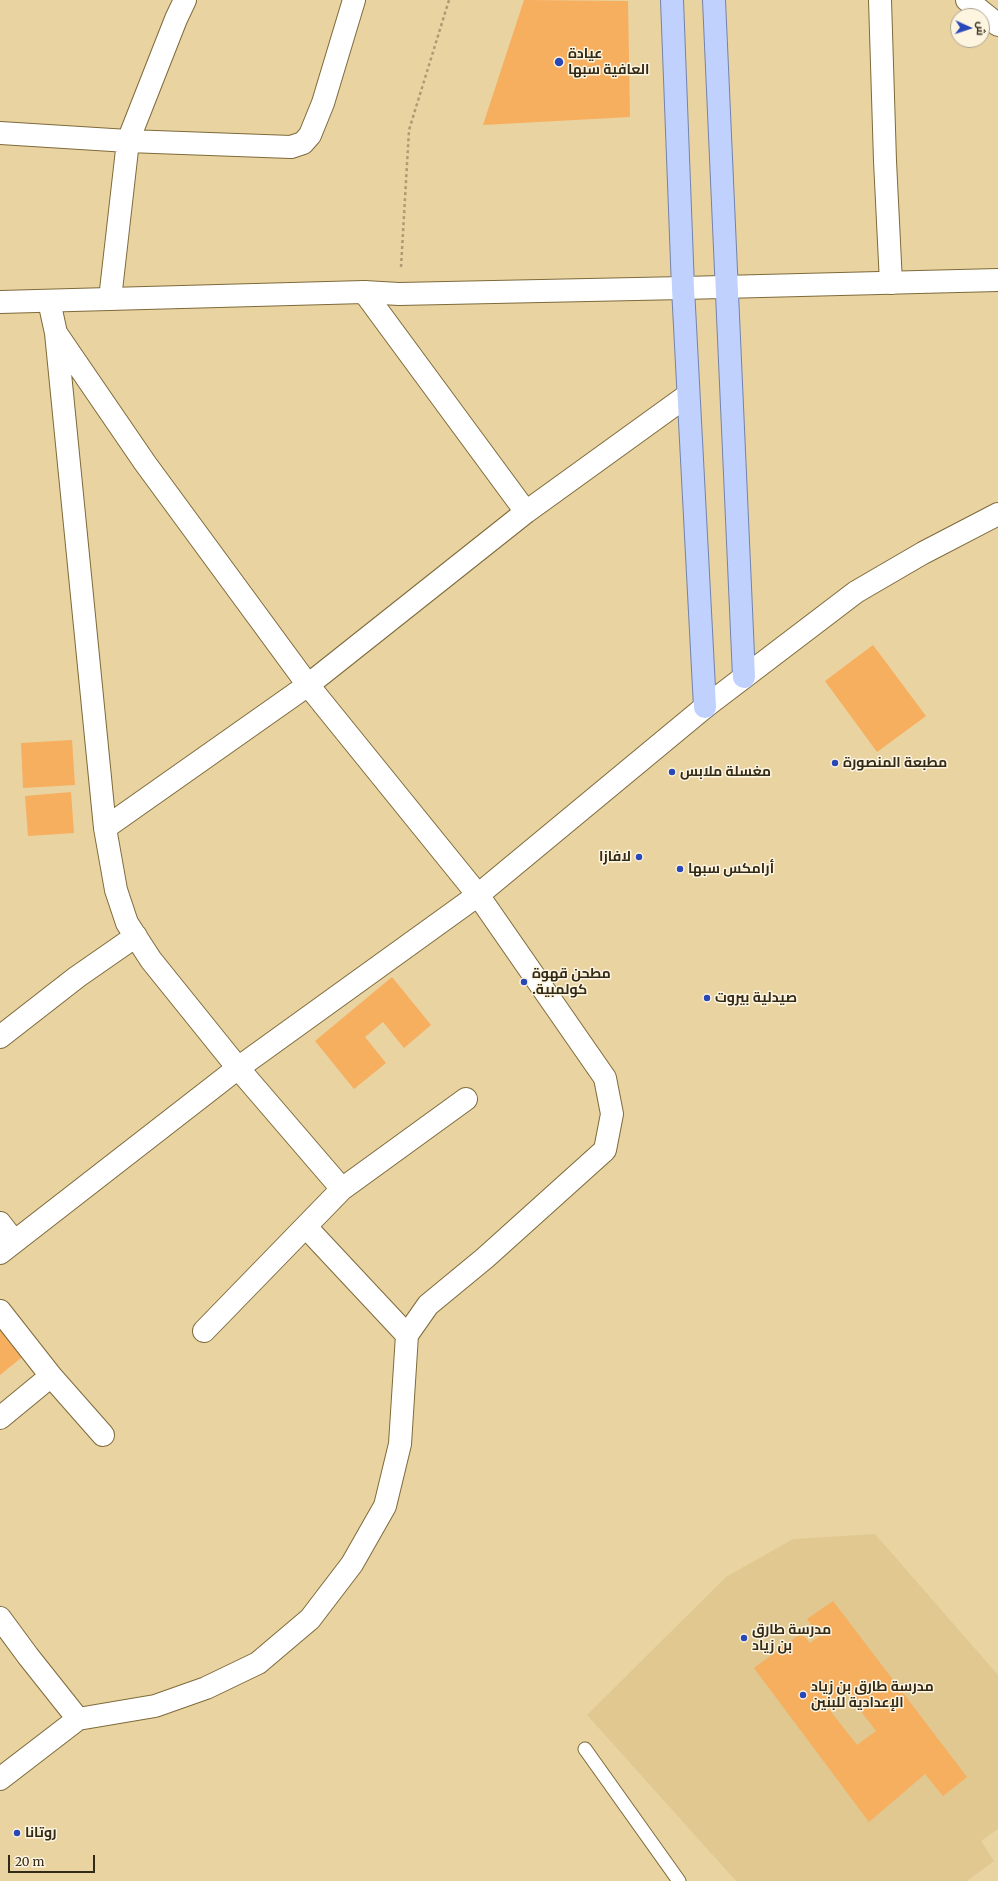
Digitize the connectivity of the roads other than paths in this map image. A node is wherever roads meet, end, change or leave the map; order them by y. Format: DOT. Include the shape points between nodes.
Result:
graph roads {
  1 [pos="185,0"];
  2 [pos="354,0"];
  3 [pos="672,0"];
  4 [pos="714,0"];
  5 [pos="880,0"];
  6 [pos="967,0"];
  7 [pos="998,25"];
  8 [pos="0,133"];
  9 [pos="128,141"];
  10 [pos="998,280"];
  11 [pos="891,283"];
  12 [pos="726,287"];
  13 [pos="683,288"];
  14 [pos="364,292"];
  15 [pos="110,299"];
  16 [pos="49,300"];
  17 [pos="0,302"];
  18 [pos="56,333"];
  19 [pos="688,395"];
  20 [pos="526,512"];
  21 [pos="998,514"];
  22 [pos="744,677"];
  23 [pos="308,686"];
  24 [pos="705,707"];
  25 [pos="105,828"];
  26 [pos="478,895"];
  27 [pos="136,936"];
  28 [pos="0,1037"];
  29 [pos="238,1068"];
  30 [pos="466,1099"];
  31 [pos="342,1189"];
  32 [pos="0,1223"];
  33 [pos="306,1227"];
  34 [pos="7,1247"];
  35 [pos="0,1311"];
  36 [pos="204,1331"];
  37 [pos="407,1335"];
  38 [pos="51,1376"];
  39 [pos="0,1418"];
  40 [pos="103,1435"];
  41 [pos="0,1618"];
  42 [pos="78,1719"];
  43 [pos="585,1749"];
  44 [pos="0,1779"];
  45 [pos="679,1881"];
  1 -- 9 [label="street"];
  2 -- 9 [label="street" via="322,103 310,135 303,143 291,146"];
  3 -- 13 [label="main road"];
  4 -- 12 [label="main road"];
  5 -- 11 [label="street"];
  6 -- 7 [label="street"];
  8 -- 9 [label="street"];
  9 -- 15 [label="street"];
  10 -- 11 [label="street"];
  11 -- 12 [label="street"];
  12 -- 13 [label="street"];
  12 -- 22 [label="main road"];
  13 -- 14 [label="street" via="399,294"];
  13 -- 19 [label="main road"];
  14 -- 15 [label="street"];
  14 -- 20 [label="street"];
  15 -- 16 [label="street"];
  16 -- 17 [label="street"];
  16 -- 18 [label="street"];
  18 -- 23 [label="street" via="145,463"];
  18 -- 25 [label="street"];
  19 -- 20 [label="street"];
  19 -- 24 [label="main road"];
  20 -- 23 [label="street"];
  21 -- 22 [label="street" via="856,592"];
  22 -- 24 [label="street"];
  23 -- 25 [label="street"];
  23 -- 26 [label="street"];
  24 -- 26 [label="street"];
  25 -- 27 [label="street" via="116,890 127,923"];
  26 -- 29 [label="street"];
  26 -- 37 [label="street" via="605,1078 612,1114 605,1150 485,1258 428,1305"];
  27 -- 28 [label="street" via="77,977"];
  27 -- 29 [label="street" via="151,960"];
  29 -- 31 [label="street"];
  29 -- 34 [label="street"];
  30 -- 31 [label="street"];
  31 -- 33 [label="street"];
  32 -- 34 [label="street"];
  33 -- 36 [label="street"];
  33 -- 37 [label="street"];
  35 -- 38 [label="street"];
  37 -- 42 [label="street" via="400,1444 385,1506 352,1564 310,1619 258,1662 206,1688 155,1706"];
  38 -- 39 [label="street"];
  38 -- 40 [label="street"];
  41 -- 42 [label="street"];
  42 -- 44 [label="street"];
  43 -- 45 [label="lane"];
}
